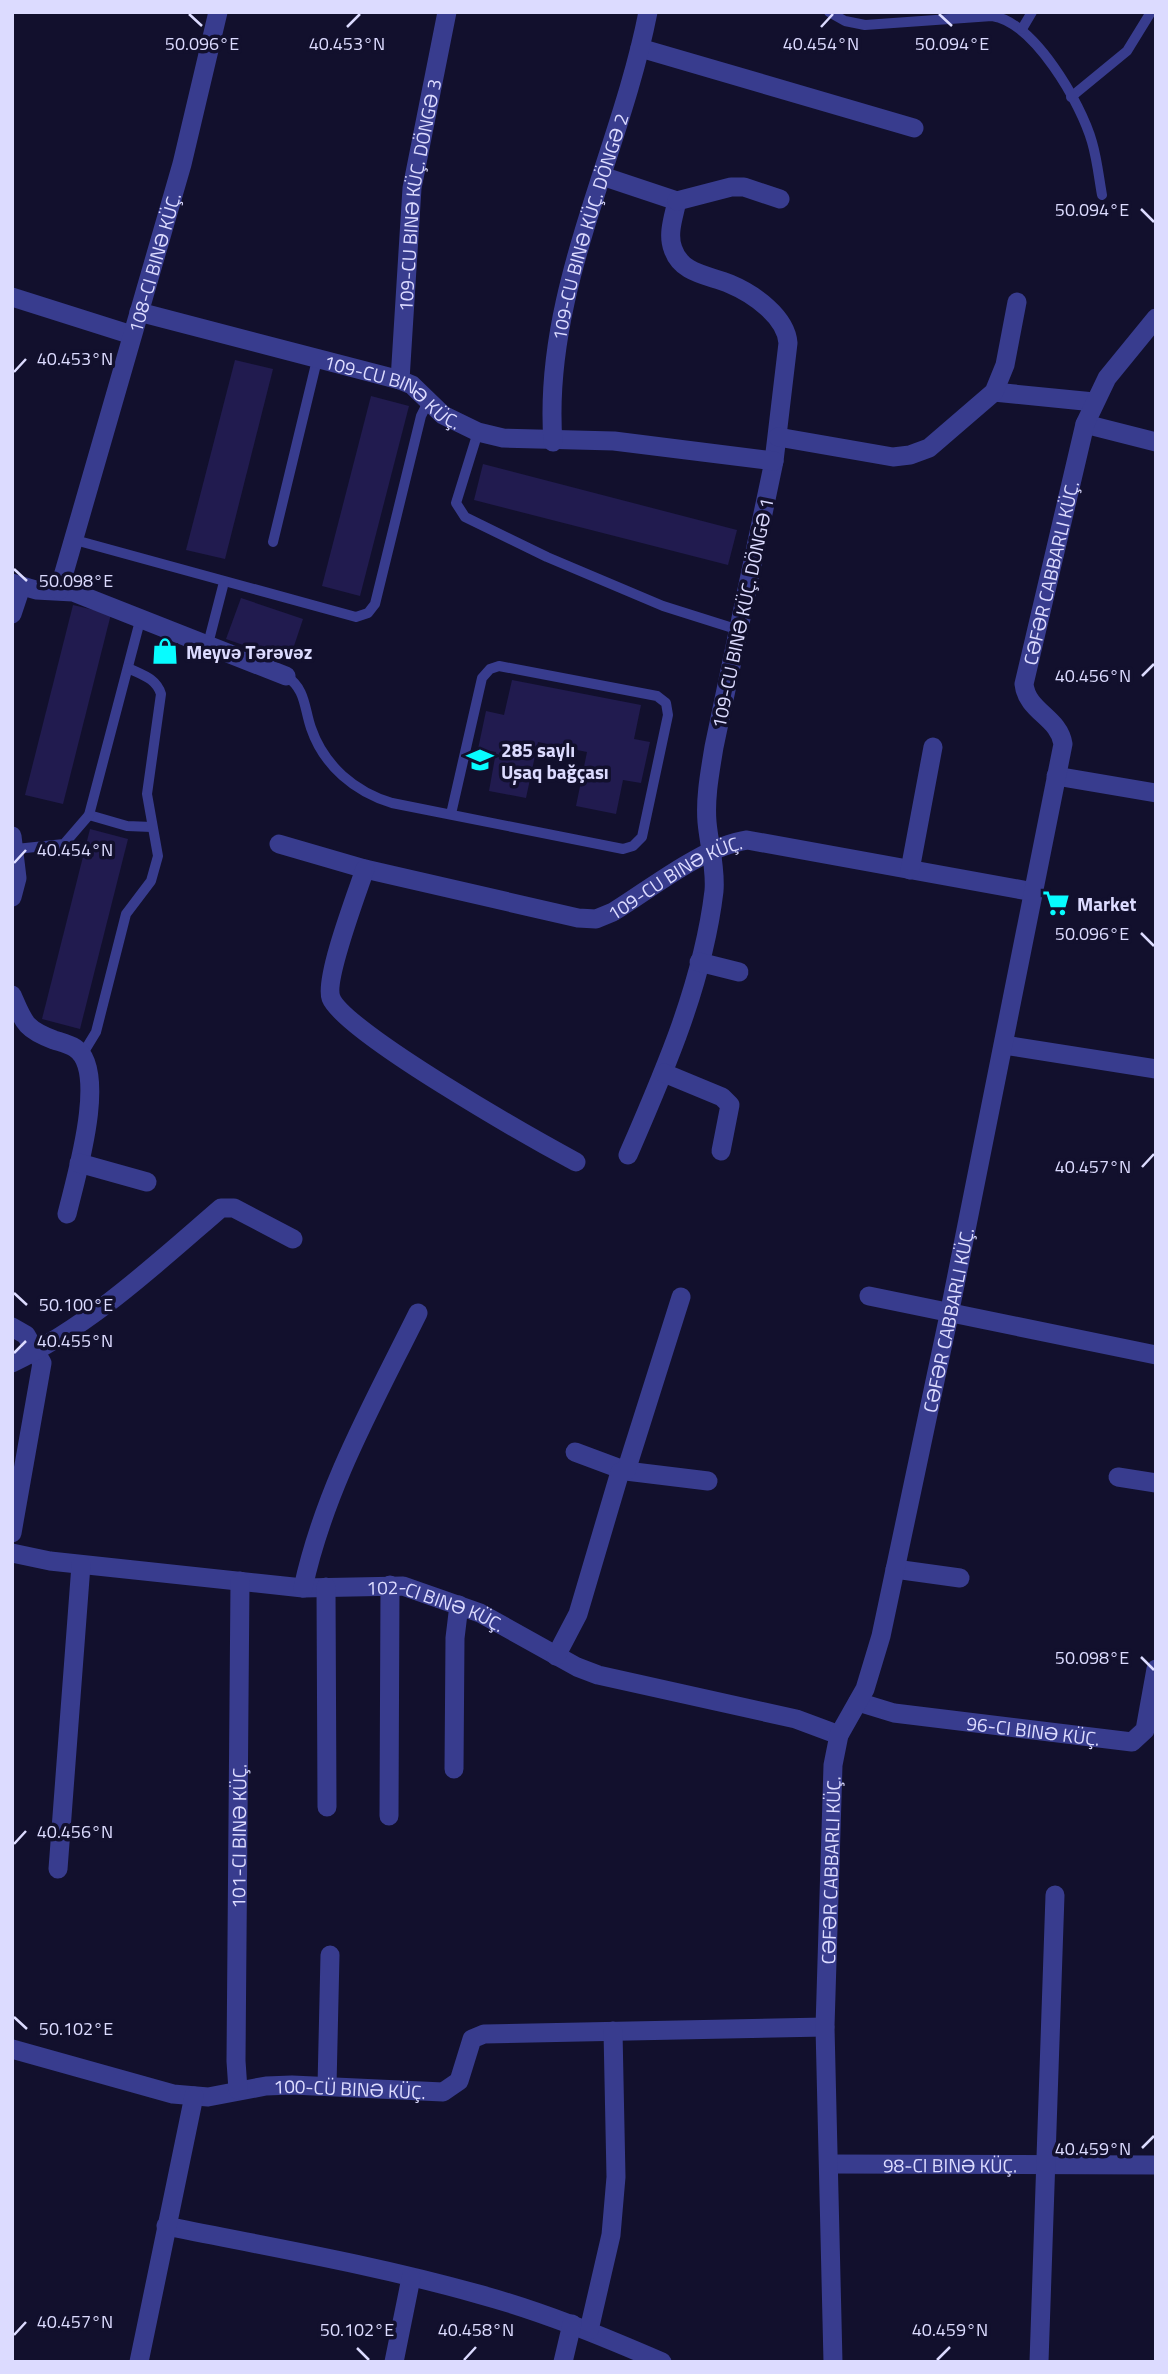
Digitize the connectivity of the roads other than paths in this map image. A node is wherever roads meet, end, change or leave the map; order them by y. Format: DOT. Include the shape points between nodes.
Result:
graph roads {
  1 [pos="218,12"];
  2 [pos="447,12"];
  3 [pos="648,12"];
  4 [pos="829,12"];
  5 [pos="1032,12"];
  6 [pos="1151,12"];
  7 [pos="1022,29"];
  8 [pos="640,48"];
  9 [pos="1072,97"];
  10 [pos="914,128"];
  11 [pos="602,176"];
  12 [pos="1102,195"];
  13 [pos="780,199"];
  14 [pos="677,201"];
  15 [pos="12,297"];
  16 [pos="1017,302"];
  17 [pos="139,312"];
  18 [pos="1156,318"];
  19 [pos="132,335"];
  20 [pos="317,360"];
  21 [pos="400,380"];
  22 [pos="995,391"];
  23 [pos="428,402"];
  24 [pos="1094,402"];
  25 [pos="1085,424"];
  26 [pos="478,432"];
  27 [pos="778,438"];
  28 [pos="553,442"];
  29 [pos="1156,442"];
  30 [pos="774,461"];
  31 [pos="75,540"];
  32 [pos="273,542"];
  33 [pos="224,582"];
  34 [pos="17,585"];
  35 [pos="60,590"];
  36 [pos="12,614"];
  37 [pos="141,617"];
  38 [pos="739,630"];
  39 [pos="208,644"];
  40 [pos="128,668"];
  41 [pos="286,676"];
  42 [pos="933,747"];
  43 [pos="1056,776"];
  44 [pos="1156,793"];
  45 [pos="451,814"];
  46 [pos="89,815"];
  47 [pos="152,827"];
  48 [pos="14,843"];
  49 [pos="279,844"];
  50 [pos="712,851"];
  51 [pos="365,869"];
  52 [pos="910,870"];
  53 [pos="1034,892"];
  54 [pos="12,897"];
  55 [pos="699,962"];
  56 [pos="739,972"];
  57 [pos="12,995"];
  58 [pos="1004,1045"];
  59 [pos="82,1055"];
  60 [pos="1156,1069"];
  61 [pos="664,1073"];
  62 [pos="721,1151"];
  63 [pos="628,1155"];
  64 [pos="576,1162"];
  65 [pos="79,1163"];
  66 [pos="147,1182"];
  67 [pos="67,1214"];
  68 [pos="293,1240"];
  69 [pos="869,1296"];
  70 [pos="681,1297"];
  71 [pos="418,1312"];
  72 [pos="949,1315"];
  73 [pos="12,1327"];
  74 [pos="37,1351"];
  75 [pos="1156,1355"];
  76 [pos="12,1363"];
  77 [pos="575,1452"];
  78 [pos="626,1471"];
  79 [pos="1118,1477"];
  80 [pos="708,1481"];
  81 [pos="1156,1483"];
  82 [pos="12,1533"];
  83 [pos="12,1553"];
  84 [pos="81,1565"];
  85 [pos="895,1569"];
  86 [pos="960,1578"];
  87 [pos="240,1581"];
  88 [pos="390,1585"];
  89 [pos="326,1587"];
  90 [pos="303,1588"];
  91 [pos="459,1605"];
  92 [pos="556,1656"];
  93 [pos="1156,1669"];
  94 [pos="858,1702"];
  95 [pos="839,1735"];
  96 [pos="454,1769"];
  97 [pos="327,1807"];
  98 [pos="389,1816"];
  99 [pos="58,1869"];
  100 [pos="1055,1895"];
  101 [pos="330,1955"];
  102 [pos="825,2027"];
  103 [pos="613,2031"];
  104 [pos="12,2049"];
  105 [pos="327,2086"];
  106 [pos="239,2090"];
  107 [pos="194,2096"];
  108 [pos="829,2164"];
  109 [pos="1047,2164"];
  110 [pos="1156,2165"];
  111 [pos="166,2226"];
  112 [pos="411,2278"];
  113 [pos="580,2327"];
  114 [pos="139,2362"];
  115 [pos="394,2362"];
  116 [pos="563,2362"];
  117 [pos="662,2362"];
  118 [pos="832,2362"];
  119 [pos="1040,2362"];
  1 -- 17 [label="street, 108-CI BINƏ KÜÇ." via="182,164"];
  2 -- 21 [label="street, 109-CU BINƏ KÜÇ. DÖNGƏ 3" via="412,188"];
  3 -- 8 [label="street, 109-CU BINƏ KÜÇ. DÖNGƏ 2"];
  4 -- 7 [label="lane" via="864,25 992,16"];
  5 -- 7 [label="lane"];
  6 -- 9 [label="lane" via="1127,51"];
  7 -- 9 [label="lane"];
  8 -- 10 [label="street"];
  8 -- 11 [label="street, 109-CU BINƏ KÜÇ. DÖNGƏ 2"];
  9 -- 12 [label="lane" via="1092,143"];
  11 -- 14 [label="street"];
  11 -- 28 [label="street, 109-CU BINƏ KÜÇ. DÖNGƏ 2" via="558,339 550,408"];
  13 -- 14 [label="street" via="731,187"];
  14 -- 27 [label="street, 109-CU BINƏ KÜÇ. DÖNGƏ 1" via="671,247 685,267 749,295 778,317 787,332"];
  15 -- 19 [label="street"];
  16 -- 22 [label="street"];
  17 -- 19 [label="street, 108-CI BINƏ KÜÇ."];
  17 -- 20 [label="street, 109-CU BINƏ KÜÇ."];
  18 -- 24 [label="street" via="1122,357"];
  19 -- 31 [label="street, 108-CI BINƏ KÜÇ."];
  20 -- 21 [label="street, 109-CU BINƏ KÜÇ."];
  20 -- 32 [label="lane"];
  21 -- 23 [label="street, 109-CU BINƏ KÜÇ."];
  22 -- 24 [label="street"];
  22 -- 27 [label="street" via="942,439 910,455 892,457"];
  23 -- 26 [label="street, 109-CU BINƏ KÜÇ."];
  23 -- 33 [label="lane" via="375,604 368,613 356,617"];
  24 -- 25 [label="street"];
  25 -- 29 [label="street"];
  25 -- 43 [label="street" via="1024,684 1031,705 1062,735"];
  26 -- 28 [label="street, 109-CU BINƏ KÜÇ."];
  26 -- 38 [label="lane" via="456,503 465,517 663,606"];
  27 -- 30 [label="street, 109-CU BINƏ KÜÇ. DÖNGƏ 1"];
  28 -- 30 [label="street, 109-CU BINƏ KÜÇ." via="614,441"];
  30 -- 38 [label="street, 109-CU BINƏ KÜÇ. DÖNGƏ 1"];
  31 -- 33 [label="lane"];
  31 -- 35 [label="street, 108-CI BINƏ KÜÇ."];
  33 -- 39 [label="lane"];
  34 -- 35 [label="street"];
  34 -- 36 [label="street"];
  35 -- 37 [label="street"];
  37 -- 39 [label="street"];
  37 -- 40 [label="lane"];
  38 -- 50 [label="street, 109-CU BINƏ KÜÇ. DÖNGƏ 1" via="707,795"];
  39 -- 41 [label="street"];
  40 -- 46 [label="lane"];
  40 -- 47 [label="lane" via="158,684 161,694 146,794"];
  41 -- 45 [label="lane" via="302,692 311,729 324,754 358,789 392,803"];
  42 -- 52 [label="street"];
  43 -- 44 [label="street"];
  43 -- 53 [label="street"];
  45 -- 45 [label="lane" via="482,678 490,669 657,695 666,703 668,715 642,837 633,846 623,849"];
  46 -- 47 [label="lane"];
  46 -- 48 [label="lane" via="64,844"];
  47 -- 59 [label="lane" via="158,843 155,868 151,881 126,914 96,1032"];
  48 -- 54 [label="street" via="17,878"];
  49 -- 51 [label="street, 109-CU BINƏ KÜÇ."];
  50 -- 51 [label="street, 109-CU BINƏ KÜÇ." via="596,919"];
  50 -- 52 [label="street, 109-CU BINƏ KÜÇ." via="747,840"];
  50 -- 55 [label="street, 109-CU BINƏ KÜÇ. DÖNGƏ 1" via="713,893"];
  51 -- 64 [label="street" via="329,984 337,1007 391,1050"];
  52 -- 53 [label="street, 109-CU BINƏ KÜÇ."];
  53 -- 58 [label="street"];
  55 -- 56 [label="street"];
  55 -- 61 [label="street, 109-CU BINƏ KÜÇ. DÖNGƏ 1"];
  57 -- 59 [label="street" via="26,1026"];
  58 -- 60 [label="street"];
  58 -- 72 [label="street"];
  59 -- 65 [label="street" via="91,1086"];
  61 -- 62 [label="street" via="722,1097 730,1105"];
  61 -- 63 [label="street, 109-CU BINƏ KÜÇ. DÖNGƏ 1"];
  65 -- 66 [label="street"];
  65 -- 67 [label="street"];
  68 -- 74 [label="street" via="234,1208 221,1208 143,1274"];
  69 -- 72 [label="street"];
  70 -- 78 [label="street"];
  71 -- 90 [label="street" via="324,1509"];
  72 -- 75 [label="street"];
  72 -- 85 [label="street"];
  73 -- 74 [label="street" via="26,1335"];
  74 -- 76 [label="street"];
  74 -- 82 [label="street" via="41,1379"];
  77 -- 78 [label="street"];
  78 -- 80 [label="street"];
  78 -- 92 [label="street" via="620,1472 578,1614"];
  79 -- 81 [label="street"];
  83 -- 84 [label="street, 102-CI BINƏ KÜÇ."];
  84 -- 87 [label="street, 102-CI BINƏ KÜÇ."];
  84 -- 99 [label="street"];
  85 -- 86 [label="street"];
  85 -- 94 [label="street" via="872,1671"];
  87 -- 90 [label="street, 102-CI BINƏ KÜÇ."];
  87 -- 106 [label="street, 101-CI BINƏ KÜÇ."];
  88 -- 89 [label="street, 102-CI BINƏ KÜÇ."];
  88 -- 91 [label="street, 102-CI BINƏ KÜÇ." via="425,1591"];
  88 -- 98 [label="street"];
  89 -- 90 [label="street, 102-CI BINƏ KÜÇ."];
  89 -- 97 [label="street"];
  91 -- 92 [label="street, 102-CI BINƏ KÜÇ."];
  91 -- 96 [label="street" via="454,1638"];
  92 -- 95 [label="street, 102-CI BINƏ KÜÇ." via="598,1675 796,1719"];
  93 -- 94 [label="street" via="1144,1730 1132,1742 894,1713"];
  94 -- 95 [label="street"];
  95 -- 102 [label="street" via="832,1765"];
  100 -- 109 [label="street"];
  101 -- 105 [label="street"];
  102 -- 103 [label="street, 100-CÜ BINƏ KÜÇ."];
  102 -- 108 [label="street"];
  103 -- 105 [label="street, 100-CÜ BINƏ KÜÇ." via="484,2034 472,2039 459,2081 443,2092"];
  103 -- 113 [label="street" via="617,2177 611,2235"];
  104 -- 107 [label="street, 100-CÜ BINƏ KÜÇ." via="145,2089"];
  105 -- 106 [label="street, 100-CÜ BINƏ KÜÇ."];
  106 -- 107 [label="street, 100-CÜ BINƏ KÜÇ."];
  107 -- 111 [label="street"];
  108 -- 109 [label="street, 98-CI BINƏ KÜÇ."];
  108 -- 118 [label="street"];
  109 -- 110 [label="street, 98-CI BINƏ KÜÇ."];
  109 -- 119 [label="street"];
  111 -- 112 [label="street"];
  111 -- 114 [label="street"];
  112 -- 113 [label="street"];
  112 -- 115 [label="street"];
  113 -- 116 [label="street"];
  113 -- 117 [label="street"];
}
